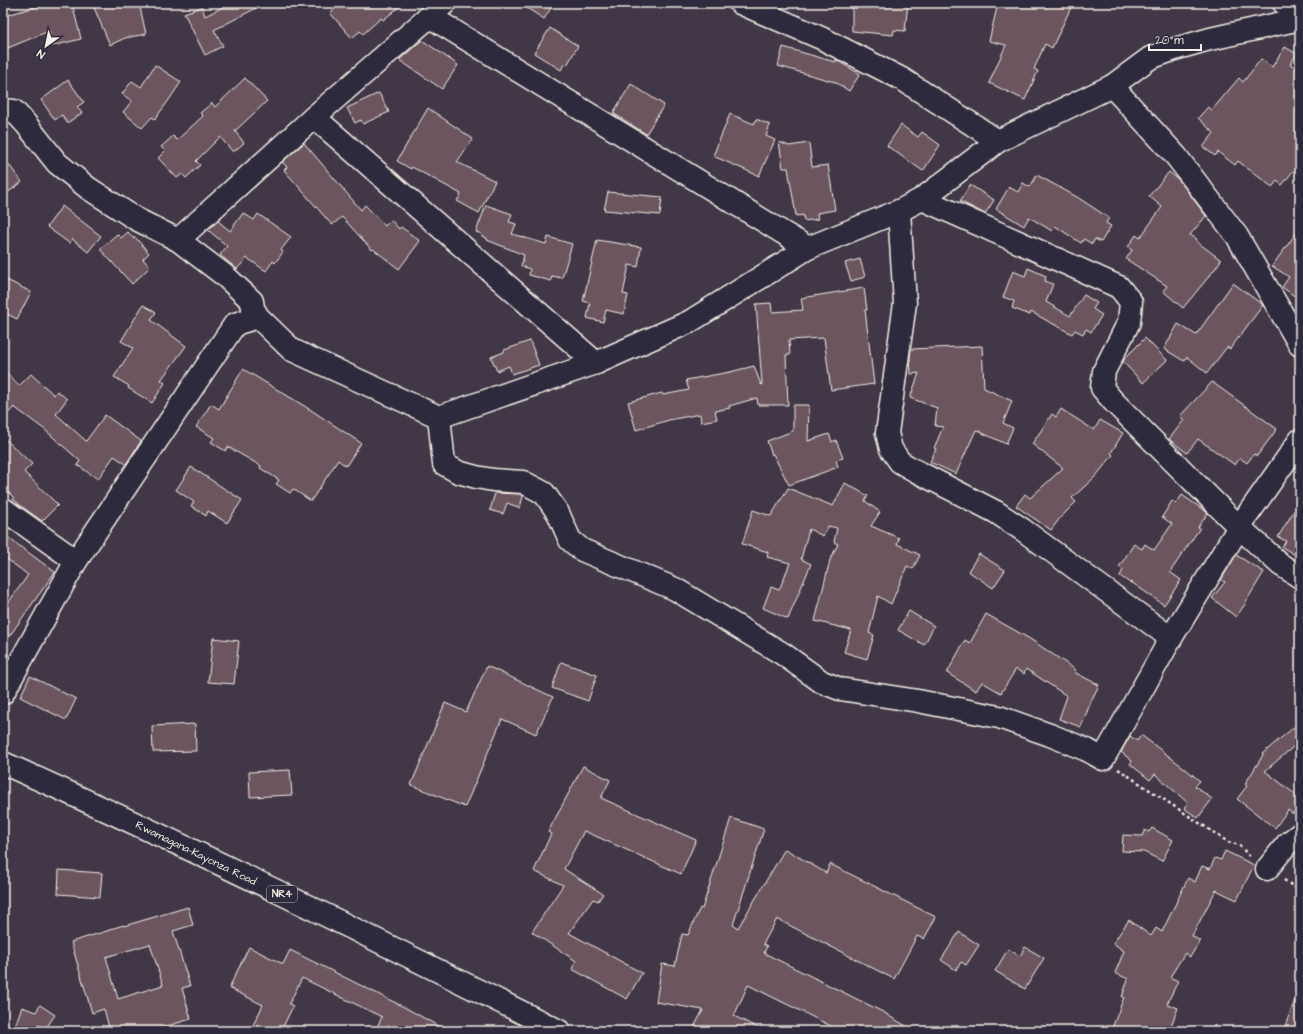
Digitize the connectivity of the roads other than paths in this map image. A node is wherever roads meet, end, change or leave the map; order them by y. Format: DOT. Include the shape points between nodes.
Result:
graph roads {
  1 [pos="740,3"];
  2 [pos="1284,3"];
  3 [pos="437,10"];
  4 [pos="1300,11"];
  5 [pos="1300,19"];
  6 [pos="1112,86"];
  7 [pos="3,110"];
  8 [pos="314,116"];
  9 [pos="998,141"];
  10 [pos="922,199"];
  11 [pos="899,211"];
  12 [pos="178,240"];
  13 [pos="808,248"];
  14 [pos="258,317"];
  15 [pos="1300,345"];
  16 [pos="596,363"];
  17 [pos="439,417"];
  18 [pos="1300,440"];
  19 [pos="3,509"];
  20 [pos="1239,527"];
  21 [pos="76,561"];
  22 [pos="1300,577"];
  23 [pos="1171,638"];
  24 [pos="3,693"];
  25 [pos="3,763"];
  26 [pos="1300,834"];
  27 [pos="1267,868"];
  28 [pos="559,1031"];
  1 -- 9 [label="main road" via="821,38 902,78"];
  2 -- 4 [label="main road"];
  3 -- 8 [label="main road"];
  3 -- 13 [label="main road"];
  5 -- 6 [label="main road" via="1178,48 1150,58"];
  6 -- 9 [label="main road"];
  6 -- 15 [label="main road" via="1176,156 1233,230"];
  7 -- 12 [label="main road" via="14,111 56,163 88,188 136,219"];
  8 -- 12 [label="main road"];
  8 -- 16 [label="main road"];
  9 -- 10 [label="main road"];
  10 -- 11 [label="main road"];
  10 -- 20 [label="main road" via="1119,287 1131,302 1129,322 1104,371 1102,388"];
  11 -- 13 [label="main road"];
  11 -- 23 [label="main road" via="905,303 887,433 891,449 900,462 996,512 1023,530"];
  12 -- 14 [label="main road" via="224,275 252,301"];
  13 -- 16 [label="main road" via="689,322"];
  14 -- 17 [label="main road" via="292,350"];
  14 -- 21 [label="main road" via="235,324"];
  16 -- 17 [label="main road"];
  17 -- 23 [label="main road" via="444,464 458,472 476,477 523,482 544,493 558,513 570,540 582,550 675,589 783,654 822,682 840,689 999,717 1050,735 1103,759"];
  18 -- 20 [label="main road"];
  19 -- 21 [label="main road"];
  20 -- 22 [label="main road" via="1281,565"];
  20 -- 23 [label="main road"];
  21 -- 24 [label="main road"];
  25 -- 28 [label="main road, Rwamagana-Kayonza Road / NR4" via="348,926"];
  26 -- 27 [label="main road" via="1287,844"];
}
